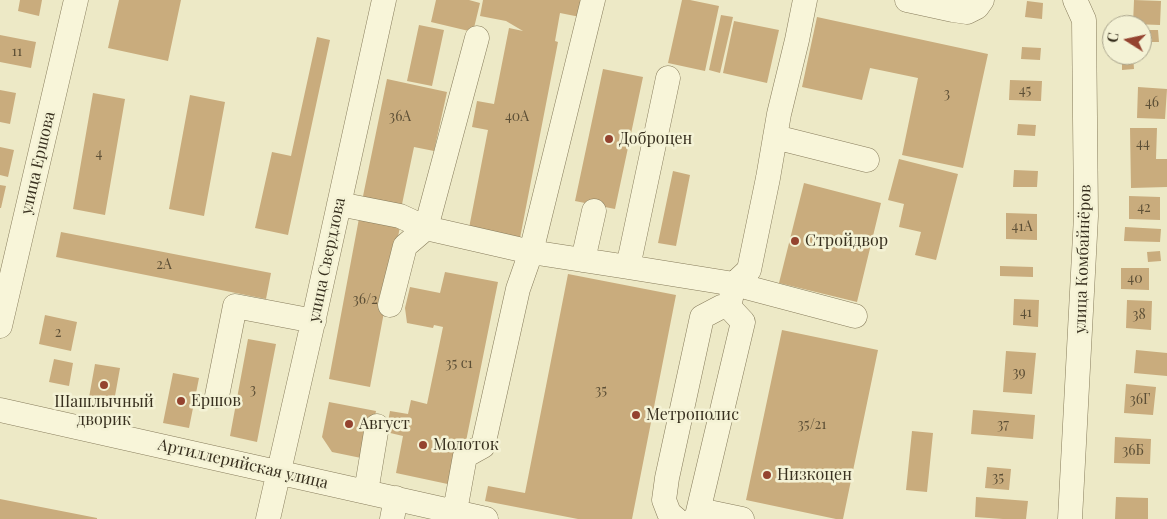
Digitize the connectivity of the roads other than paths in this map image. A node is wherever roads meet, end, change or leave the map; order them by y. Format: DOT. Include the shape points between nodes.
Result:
graph roads {
  1 [pos="76,0"];
  2 [pos="384,0"];
  3 [pos="593,0"];
  4 [pos="805,0"];
  5 [pos="907,0"];
  6 [pos="982,0"];
  7 [pos="1075,0"];
  8 [pos="477,38"];
  9 [pos="668,78"];
  10 [pos="775,137"];
  11 [pos="867,160"];
  12 [pos="339,204"];
  13 [pos="594,211"];
  14 [pos="426,228"];
  15 [pos="531,252"];
  16 [pos="583,260"];
  17 [pos="628,266"];
  18 [pos="734,284"];
  19 [pos="390,305"];
  20 [pos="729,307"];
  21 [pos="855,316"];
  22 [pos="314,321"];
  23 [pos="0,326"];
  24 [pos="217,396"];
  25 [pos="0,410"];
  26 [pos="377,426"];
  27 [pos="278,472"];
  28 [pos="366,492"];
  29 [pos="394,509"];
  30 [pos="455,511"];
  31 [pos="696,514"];
  32 [pos="268,519"];
  33 [pos="486,519"];
  34 [pos="676,519"];
  35 [pos="742,519"];
  36 [pos="1070,519"];
  1 -- 23 [label="street, улица Ершова"];
  2 -- 12 [label="street, улица Свердлова"];
  3 -- 15 [label="street"];
  4 -- 10 [label="street"];
  5 -- 6 [label="street" via="967,12 977,8"];
  7 -- 36 [label="street, улица Комбайнёров" via="1084,20 1086,216"];
  8 -- 14 [label="street"];
  9 -- 17 [label="street"];
  10 -- 11 [label="street"];
  10 -- 18 [label="street" via="749,270"];
  12 -- 14 [label="street" via="400,216"];
  12 -- 22 [label="street, улица Свердлова"];
  13 -- 16 [label="street"];
  14 -- 15 [label="street"];
  14 -- 19 [label="street" via="405,246"];
  15 -- 16 [label="street"];
  15 -- 30 [label="street" via="518,289 483,446 465,456"];
  16 -- 17 [label="street"];
  17 -- 18 [label="street"];
  18 -- 20 [label="street"];
  18 -- 21 [label="street"];
  20 -- 31 [label="street" via="743,322"];
  20 -- 34 [label="street" via="721,307 702,317 664,500 668,513"];
  22 -- 24 [label="street" via="235,306"];
  22 -- 27 [label="street, улица Свердлова"];
  25 -- 27 [label="street, Артиллерийская улица"];
  26 -- 28 [label="street"];
  27 -- 28 [label="street, Артиллерийская улица"];
  27 -- 32 [label="street, улица Свердлова"];
  28 -- 29 [label="street, Артиллерийская улица"];
  29 -- 30 [label="street, Артиллерийская улица"];
  30 -- 33 [label="street, Артиллерийская улица"];
  31 -- 35 [label="street"];
}
